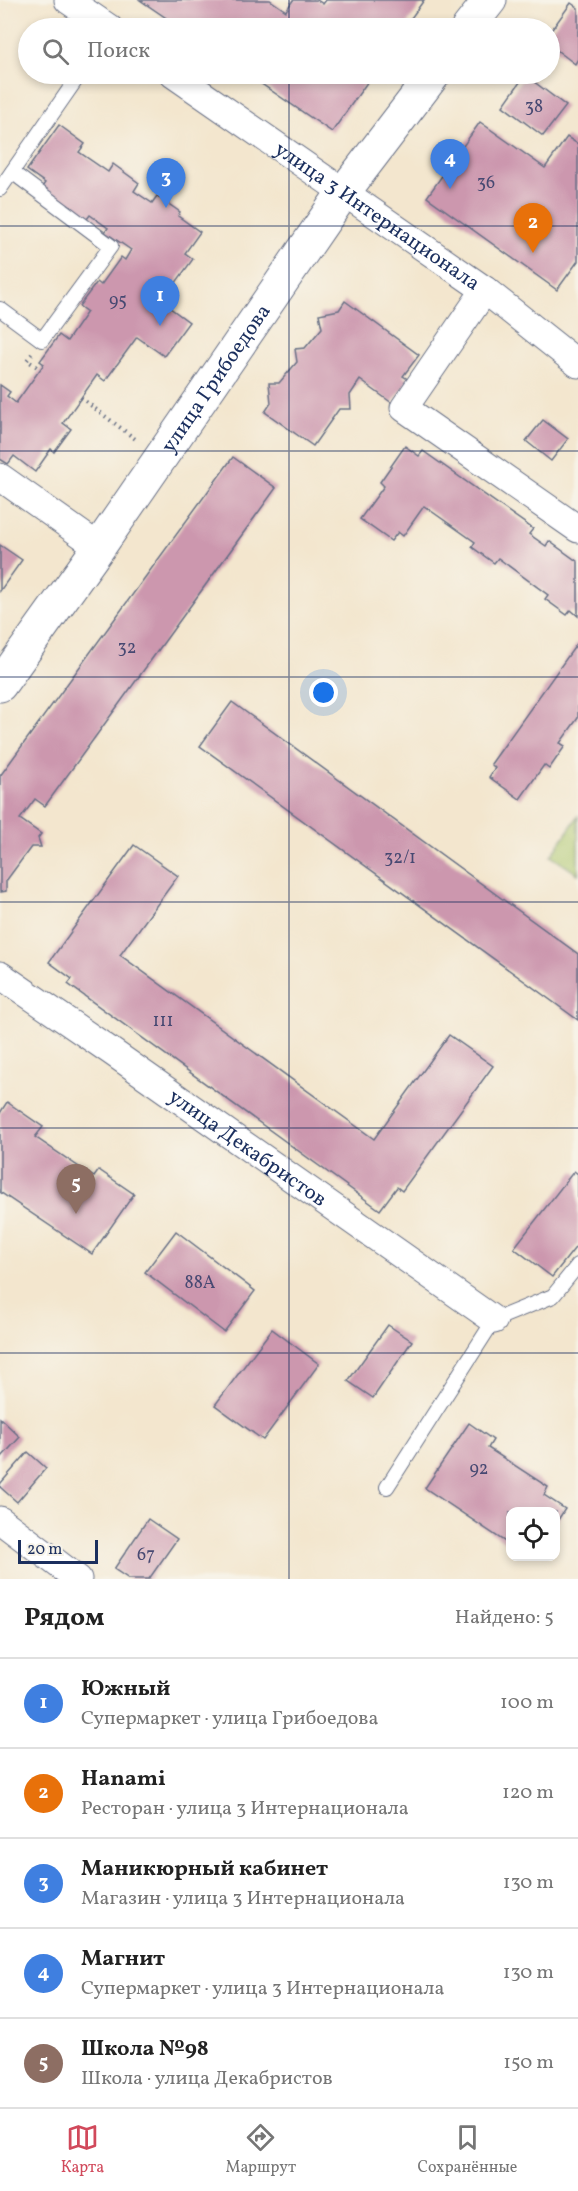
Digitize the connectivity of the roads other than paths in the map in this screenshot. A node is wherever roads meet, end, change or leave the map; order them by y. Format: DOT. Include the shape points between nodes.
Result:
graph roads {
  1 [pos="68,0"];
  2 [pos="490,0"];
  3 [pos="94,18"];
  4 [pos="476,18"];
  5 [pos="73,84"];
  6 [pos="187,84"];
  7 [pos="426,84"];
  8 [pos="12,172"];
  9 [pos="0,189"];
  10 [pos="343,193"];
  11 [pos="484,290"];
  12 [pos="0,309"];
  13 [pos="578,364"];
  14 [pos="0,477"];
  15 [pos="578,529"];
  16 [pos="99,547"];
  17 [pos="0,685"];
  18 [pos="0,975"];
  19 [pos="578,1265"];
  20 [pos="494,1320"];
  21 [pos="387,1487"];
  22 [pos="0,1520"];
  23 [pos="78,1579"];
  1 -- 3 [label="street"];
  2 -- 4 [label="street"];
  5 -- 8 [label="lane"];
  6 -- 10 [label="street, улица 3 Интернационала"];
  7 -- 10 [label="street, улица Грибоедова"];
  8 -- 9 [label="lane"];
  8 -- 12 [label="lane" via="111,246 42,340"];
  10 -- 11 [label="street, улица 3 Интернационала"];
  10 -- 16 [label="street, улица Грибоедова"];
  11 -- 13 [label="street, улица 3 Интернационала"];
  11 -- 15 [label="street" via="404,408"];
  14 -- 16 [label="street"];
  16 -- 17 [label="street, улица Грибоедова"];
  18 -- 20 [label="street, улица Декабристов"];
  19 -- 20 [label="lane" via="553,1296"];
  20 -- 21 [label="lane"];
  22 -- 23 [label="street"];
}
